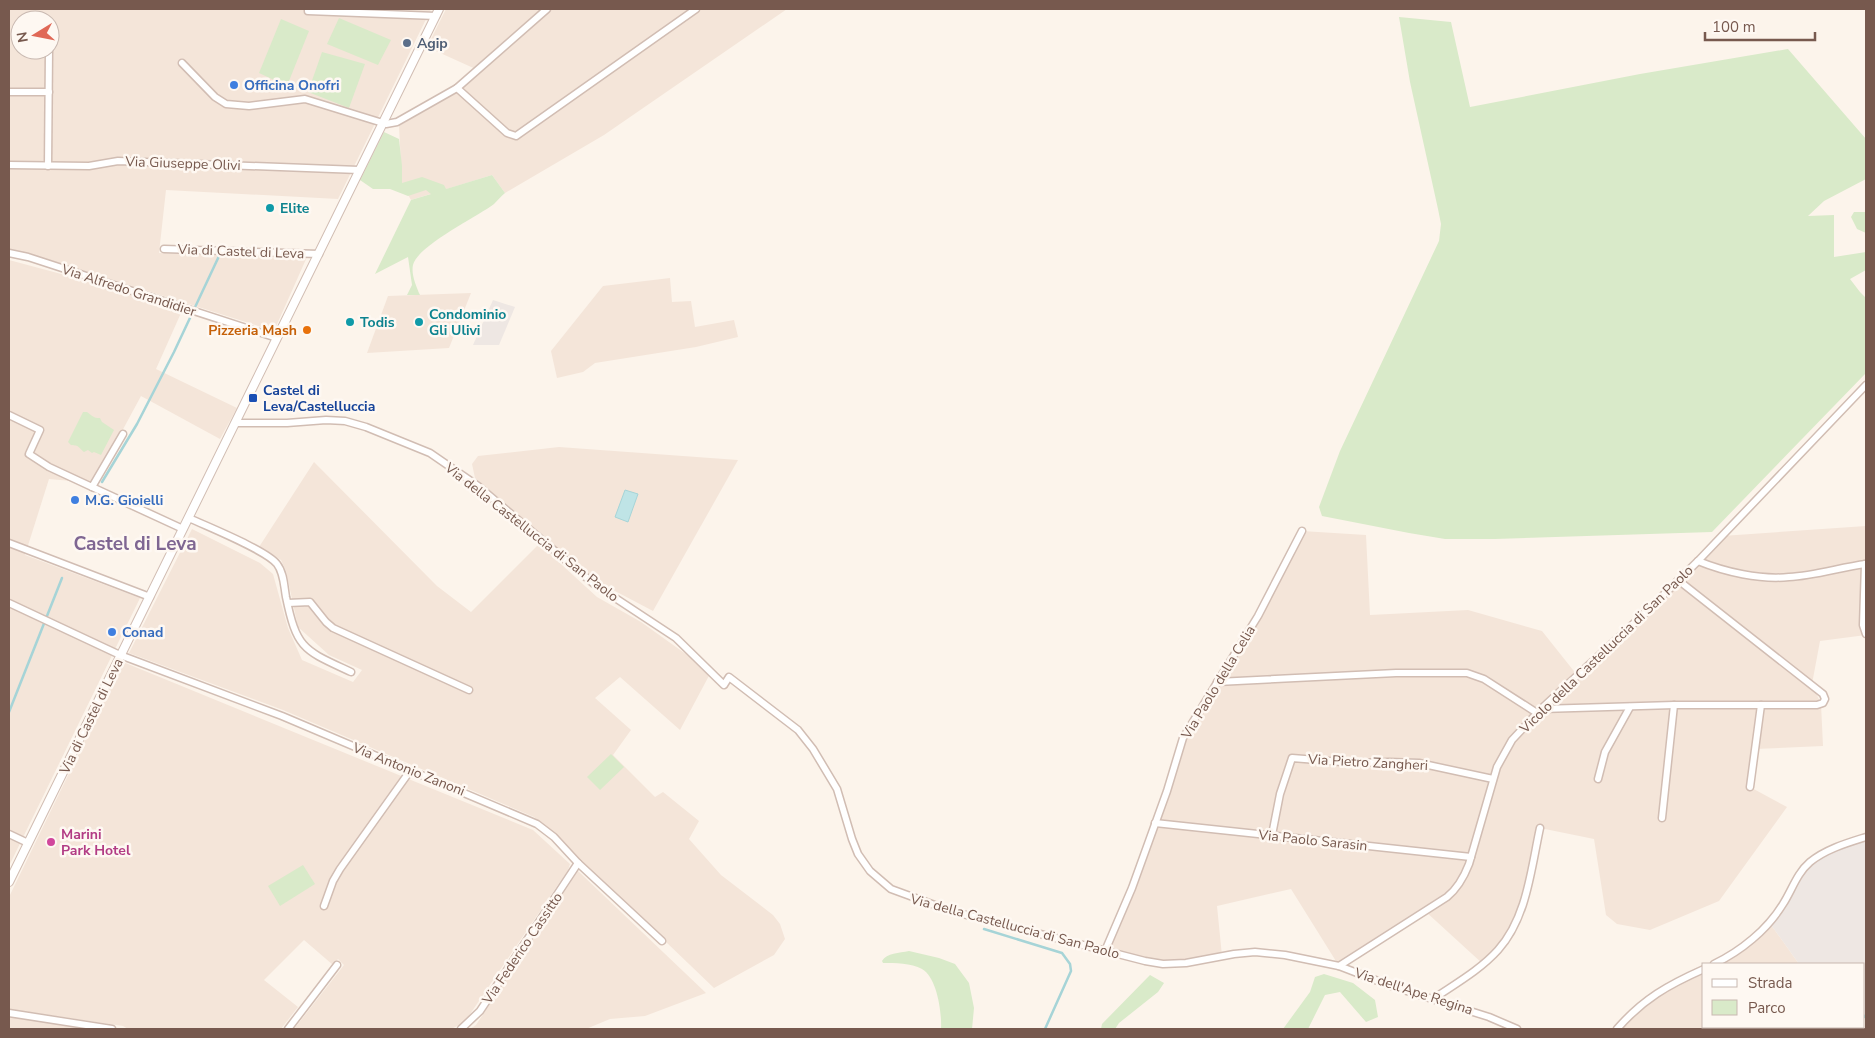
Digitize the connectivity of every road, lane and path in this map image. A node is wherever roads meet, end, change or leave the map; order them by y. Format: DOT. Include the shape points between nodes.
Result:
graph roads {
  1 [pos="308,9"];
  2 [pos="547,9"];
  3 [pos="696,9"];
  4 [pos="438,12"];
  5 [pos="49,60"];
  6 [pos="182,62"];
  7 [pos="457,88"];
  8 [pos="9,92"];
  9 [pos="49,92"];
  10 [pos="382,124"];
  11 [pos="9,165"];
  12 [pos="48,166"];
  13 [pos="359,170"];
  14 [pos="164,249"];
  15 [pos="9,253"];
  16 [pos="319,254"];
  17 [pos="277,338"];
  18 [pos="1866,385"];
  19 [pos="9,414"];
  20 [pos="235,423"];
  21 [pos="123,434"];
  22 [pos="92,487"];
  23 [pos="189,518"];
  24 [pos="183,529"];
  25 [pos="1302,531"];
  26 [pos="9,543"];
  27 [pos="1698,561"];
  28 [pos="1866,564"];
  29 [pos="1678,580"];
  30 [pos="150,597"];
  31 [pos="9,603"];
  32 [pos="288,603"];
  33 [pos="1866,634"];
  34 [pos="120,655"];
  35 [pos="351,672"];
  36 [pos="1217,682"];
  37 [pos="469,690"];
  38 [pos="1761,704"];
  39 [pos="1674,705"];
  40 [pos="1630,707"];
  41 [pos="1539,711"];
  42 [pos="410,771"];
  43 [pos="1493,779"];
  44 [pos="1598,779"];
  45 [pos="1750,787"];
  46 [pos="1662,818"];
  47 [pos="1155,823"];
  48 [pos="1540,828"];
  49 [pos="9,834"];
  50 [pos="1272,835"];
  51 [pos="1866,837"];
  52 [pos="28,843"];
  53 [pos="1471,858"];
  54 [pos="578,863"];
  55 [pos="9,882"];
  56 [pos="324,906"];
  57 [pos="662,941"];
  58 [pos="1105,951"];
  59 [pos="1716,963"];
  60 [pos="338,965"];
  61 [pos="1339,966"];
  62 [pos="1702,970"];
  63 [pos="1433,999"];
  64 [pos="9,1013"];
  65 [pos="112,1029"];
  66 [pos="288,1029"];
  67 [pos="461,1029"];
  68 [pos="1517,1029"];
  69 [pos="1617,1029"];
  1 -- 4 [label="street"];
  2 -- 7 [label="street"];
  3 -- 7 [label="street" via="516,136 507,133"];
  4 -- 10 [label="street, Via di Castel di Leva"];
  5 -- 9 [label="street"];
  6 -- 10 [label="street" via="215,97 226,104 249,106 305,99"];
  7 -- 10 [label="street" via="397,122"];
  8 -- 9 [label="street"];
  9 -- 12 [label="street"];
  10 -- 13 [label="street, Via di Castel di Leva"];
  11 -- 12 [label="street, Via Giuseppe Olivi"];
  12 -- 13 [label="street, Via Giuseppe Olivi" via="96,166 118,161"];
  13 -- 16 [label="street, Via di Castel di Leva"];
  14 -- 16 [label="street, Via di Castel di Leva"];
  15 -- 17 [label="street, Via Alfredo Grandidier"];
  16 -- 17 [label="street, Via di Castel di Leva"];
  17 -- 20 [label="street, Via di Castel di Leva"];
  18 -- 27 [label="street, Vicolo della Castelluccia di San Paolo"];
  19 -- 22 [label="street" via="40,430 29,454"];
  20 -- 23 [label="street, Via di Castel di Leva"];
  20 -- 58 [label="street, Via della Castelluccia di San Paolo" via="326,420 352,423 440,458 594,584 676,638 724,685 729,677 798,730 828,771 858,854 880,882 905,895 951,911"];
  21 -- 22 [label="street"];
  22 -- 24 [label="street"];
  23 -- 24 [label="street, Via di Castel di Leva"];
  23 -- 32 [label="street" via="273,560 280,570"];
  24 -- 30 [label="street, Via di Castel di Leva"];
  25 -- 36 [label="street, Via Paolo della Celia" via="1264,606"];
  26 -- 30 [label="street"];
  27 -- 28 [label="street" via="1725,570 1778,578"];
  27 -- 29 [label="street, Vicolo della Castelluccia di San Paolo"];
  28 -- 33 [label="street" via="1863,625"];
  29 -- 38 [label="street" via="1823,694 1825,699 1821,704"];
  29 -- 41 [label="street, Vicolo della Castelluccia di San Paolo"];
  30 -- 34 [label="street, Via di Castel di Leva"];
  31 -- 34 [label="street, Via Antonio Zanoni"];
  32 -- 35 [label="street" via="297,634 307,649"];
  32 -- 37 [label="street" via="310,602 333,628"];
  34 -- 42 [label="street, Via Antonio Zanoni" via="282,716"];
  34 -- 52 [label="street, Via di Castel di Leva"];
  36 -- 41 [label="street" via="1396,673 1467,673 1484,679"];
  36 -- 47 [label="street, Via Paolo della Celia" via="1183,738"];
  38 -- 39 [label="street"];
  38 -- 45 [label="street"];
  39 -- 40 [label="street"];
  39 -- 46 [label="street"];
  40 -- 41 [label="street"];
  40 -- 44 [label="street" via="1605,752"];
  41 -- 43 [label="street, Vicolo della Castelluccia di San Paolo" via="1507,748"];
  42 -- 54 [label="street, Via Antonio Zanoni" via="537,824"];
  42 -- 56 [label="street" via="336,875"];
  43 -- 50 [label="street, Via Pietro Zangheri" via="1419,763 1354,763 1292,758 1280,794"];
  43 -- 53 [label="street, Vicolo della Castelluccia di San Paolo"];
  47 -- 50 [label="street, Via Paolo Sarasin"];
  47 -- 58 [label="street, Via Paolo della Celia"];
  48 -- 63 [label="street" via="1523,902 1510,934 1483,964"];
  49 -- 52 [label="street"];
  50 -- 53 [label="street, Via Paolo Sarasin"];
  51 -- 59 [label="street" via="1832,849 1811,862 1770,922 1746,944"];
  52 -- 55 [label="street, Via di Castel di Leva"];
  53 -- 61 [label="street, Vicolo della Castelluccia di San Paolo" via="1463,878 1450,895"];
  54 -- 57 [label="street, Via Antonio Zanoni"];
  54 -- 67 [label="street, Via Federico Cassitto" via="480,1011"];
  58 -- 61 [label="street, Via della Castelluccia di San Paolo" via="1163,964 1255,952"];
  60 -- 66 [label="street"];
  61 -- 63 [label="street, Via dell'Ape Regina"];
  62 -- 69 [label="street" via="1655,993"];
  63 -- 68 [label="street, Via dell'Ape Regina" via="1489,1016"];
  64 -- 65 [label="street"];
}
